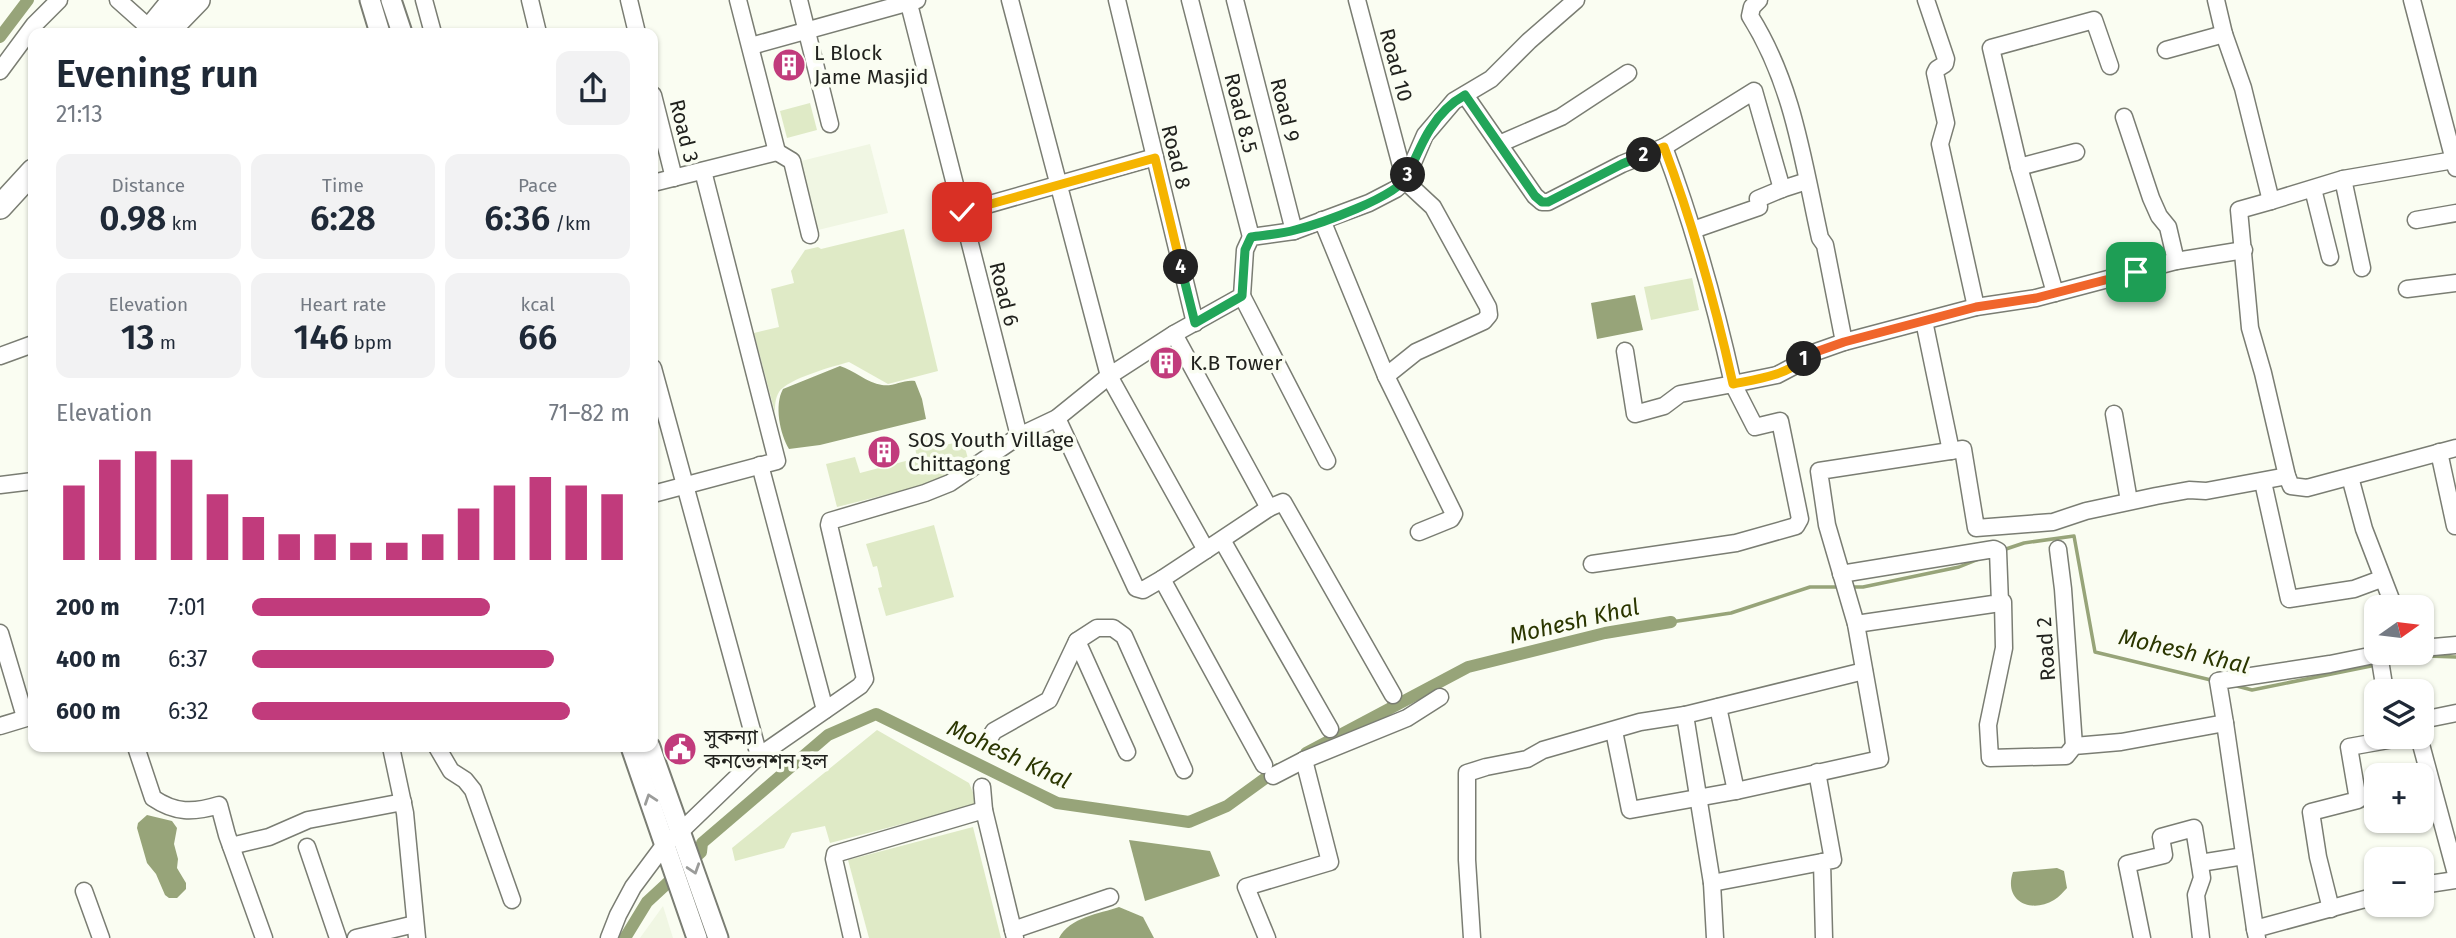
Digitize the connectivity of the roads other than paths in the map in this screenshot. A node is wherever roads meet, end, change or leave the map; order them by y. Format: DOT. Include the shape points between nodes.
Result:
graph roads {
  1 [pos="59,0"];
  2 [pos="118,0"];
  3 [pos="174,0"];
  4 [pos="198,0"];
  5 [pos="370,0"];
  6 [pos="391,0"];
  7 [pos="424,0"];
  8 [pos="530,0"];
  9 [pos="629,0"];
  10 [pos="738,0"];
  11 [pos="799,0"];
  12 [pos="1010,0"];
  13 [pos="1117,0"];
  14 [pos="1190,0"];
  15 [pos="1235,0"];
  16 [pos="1357,0"];
  17 [pos="1576,0"];
  18 [pos="1759,0"];
  19 [pos="1926,0"];
  20 [pos="2216,0"];
  21 [pos="2412,0"];
  22 [pos="911,1"];
  23 [pos="32,28"];
  24 [pos="150,28"];
  25 [pos="156,28"];
  26 [pos="160,28"];
  27 [pos="378,28"];
  28 [pos="400,28"];
  29 [pos="432,28"];
  30 [pos="537,28"];
  31 [pos="636,28"];
  32 [pos="807,30"];
  33 [pos="28,33"];
  34 [pos="2224,34"];
  35 [pos="751,46"];
  36 [pos="2166,50"];
  37 [pos="2110,66"];
  38 [pos="0,71"];
  39 [pos="1628,73"];
  40 [pos="1465,95"];
  41 [pos="2449,112"];
  42 [pos="658,115"];
  43 [pos="2124,117"];
  44 [pos="830,124"];
  45 [pos="1499,144"];
  46 [pos="1664,147"];
  47 [pos="778,152"];
  48 [pos="2076,152"];
  49 [pos="28,157"];
  50 [pos="1155,158"];
  51 [pos="2455,164"];
  52 [pos="2019,167"];
  53 [pos="703,171"];
  54 [pos="28,176"];
  55 [pos="674,178"];
  56 [pos="2343,179"];
  57 [pos="1405,181"];
  58 [pos="1807,181"];
  59 [pos="658,182"];
  60 [pos="1058,185"];
  61 [pos="0,188"];
  62 [pos="1782,189"];
  63 [pos="2312,189"];
  64 [pos="2271,201"];
  65 [pos="0,207"];
  66 [pos="962,212"];
  67 [pos="2456,213"];
  68 [pos="1322,220"];
  69 [pos="2416,220"];
  70 [pos="1693,230"];
  71 [pos="1294,231"];
  72 [pos="810,235"];
  73 [pos="1251,237"];
  74 [pos="2244,250"];
  75 [pos="2330,257"];
  76 [pos="2176,261"];
  77 [pos="2362,268"];
  78 [pos="2456,283"];
  79 [pos="2407,289"];
  80 [pos="2055,293"];
  81 [pos="1242,296"];
  82 [pos="1976,307"];
  83 [pos="1924,321"];
  84 [pos="1195,323"];
  85 [pos="1174,334"];
  86 [pos="1844,342"];
  87 [pos="28,346"];
  88 [pos="1625,351"];
  89 [pos="0,356"];
  90 [pos="1109,376"];
  91 [pos="1386,376"];
  92 [pos="1733,384"];
  93 [pos="658,387"];
  94 [pos="2114,414"];
  95 [pos="1057,418"];
  96 [pos="1019,436"];
  97 [pos="2456,447"];
  98 [pos="1951,451"];
  99 [pos="2439,452"];
  100 [pos="1327,461"];
  101 [pos="760,466"];
  102 [pos="2287,476"];
  103 [pos="2350,477"];
  104 [pos="28,482"];
  105 [pos="2263,482"];
  106 [pos="0,485"];
  107 [pos="684,486"];
  108 [pos="658,493"];
  109 [pos="2129,501"];
  110 [pos="1269,508"];
  111 [pos="2455,526"];
  112 [pos="1419,532"];
  113 [pos="1222,540"];
  114 [pos="2058,549"];
  115 [pos="1206,550"];
  116 [pos="1592,565"];
  117 [pos="1841,574"];
  118 [pos="1161,579"];
  119 [pos="2381,579"];
  120 [pos="2388,595"];
  121 [pos="2000,603"];
  122 [pos="1856,624"];
  123 [pos="0,633"];
  124 [pos="1077,640"];
  125 [pos="2456,645"];
  126 [pos="2434,647"];
  127 [pos="2364,657"];
  128 [pos="1864,671"];
  129 [pos="1393,695"];
  130 [pos="1440,697"];
  131 [pos="1718,707"];
  132 [pos="825,710"];
  133 [pos="28,713"];
  134 [pos="2456,713"];
  135 [pos="1685,715"];
  136 [pos="28,716"];
  137 [pos="2434,718"];
  138 [pos="2225,723"];
  139 [pos="0,726"];
  140 [pos="1329,729"];
  141 [pos="1614,731"];
  142 [pos="990,737"];
  143 [pos="2364,744"];
  144 [pos="2074,746"];
  145 [pos="2422,749"];
  146 [pos="137,752"];
  147 [pos="392,752"];
  148 [pos="440,752"];
  149 [pos="633,752"];
  150 [pos="651,752"];
  151 [pos="1127,752"];
  152 [pos="759,756"];
  153 [pos="1304,760"];
  154 [pos="1184,770"];
  155 [pos="1817,772"];
  156 [pos="982,786"];
  157 [pos="1735,791"];
  158 [pos="1700,796"];
  159 [pos="403,802"];
  160 [pos="984,810"];
  161 [pos="675,842"];
  162 [pos="231,846"];
  163 [pos="307,847"];
  164 [pos="2245,856"];
  165 [pos="1822,862"];
  166 [pos="2200,863"];
  167 [pos="2456,874"];
  168 [pos="2456,880"];
  169 [pos="1712,883"];
  170 [pos="2434,883"];
  171 [pos="84,891"];
  172 [pos="1110,897"];
  173 [pos="512,900"];
  174 [pos="2364,900"];
  175 [pos="2331,909"];
  176 [pos="416,931"];
  177 [pos="1014,934"];
  178 [pos="2256,934"];
  179 [pos="101,938"];
  180 [pos="264,938"];
  181 [pos="338,938"];
  182 [pos="356,938"];
  183 [pos="609,938"];
  184 [pos="698,938"];
  185 [pos="718,938"];
  186 [pos="852,938"];
  187 [pos="1267,938"];
  188 [pos="1472,938"];
  189 [pos="1715,938"];
  190 [pos="1824,938"];
  191 [pos="2142,938"];
  192 [pos="2201,938"];
  1 -- 23 [label="street"];
  2 -- 24 [label="street"];
  3 -- 25 [label="highway"];
  4 -- 26 [label="highway"];
  5 -- 27 [label="main road"];
  6 -- 28 [label="main road"];
  7 -- 29 [label="street"];
  8 -- 30 [label="street"];
  9 -- 31 [label="street"];
  10 -- 35 [label="street"];
  11 -- 32 [label="street"];
  12 -- 60 [label="street"];
  13 -- 50 [label="street, Road 8"];
  14 -- 73 [label="street, Road 8.5"];
  15 -- 71 [label="street, Road 9"];
  16 -- 57 [label="street, Road 10"];
  17 -- 40 [label="street" via="1490,79"];
  18 -- 58 [label="street" via="1751,16 1790,105"];
  19 -- 82 [label="street" via="1946,59 1935,73 1946,123 1940,144"];
  20 -- 34 [label="street"];
  21 -- 41 [label="street"];
  22 -- 32 [label="street"];
  22 -- 66 [label="street, Road 6"];
  32 -- 35 [label="street"];
  32 -- 44 [label="street"];
  33 -- 38 [label="street"];
  34 -- 36 [label="street"];
  34 -- 64 [label="street" via="2243,88"];
  35 -- 47 [label="street"];
  37 -- 52 [label="street" via="2094,20 1992,48"];
  39 -- 45 [label="street" via="1560,117"];
  40 -- 45 [label="street"];
  40 -- 57 [label="street" via="1454,101 1425,135"];
  41 -- 51 [label="street"];
  42 -- 55 [label="street, Road 3"];
  43 -- 76 [label="street" via="2151,198 2168,227"];
  45 -- 46 [label="street" via="1542,202"];
  46 -- 62 [label="street" via="1754,91"];
  46 -- 70 [label="street"];
  47 -- 53 [label="street"];
  47 -- 72 [label="street" via="792,161"];
  48 -- 52 [label="street"];
  49 -- 61 [label="highway"];
  50 -- 60 [label="street"];
  50 -- 84 [label="street, Road 8"];
  51 -- 56 [label="street"];
  52 -- 80 [label="street"];
  53 -- 55 [label="street"];
  53 -- 101 [label="street" via="777,458"];
  54 -- 65 [label="highway"];
  55 -- 59 [label="street"];
  56 -- 63 [label="street"];
  56 -- 77 [label="street"];
  57 -- 68 [label="street" via="1369,203"];
  57 -- 91 [label="street" via="1433,206 1489,316 1416,352"];
  58 -- 62 [label="street"];
  58 -- 86 [label="street"];
  60 -- 66 [label="street"];
  60 -- 90 [label="street"];
  62 -- 70 [label="street" via="1758,200 1759,207"];
  63 -- 64 [label="street"];
  63 -- 75 [label="street"];
  64 -- 74 [label="street" via="2239,210"];
  66 -- 96 [label="street, Road 6"];
  67 -- 69 [label="street"];
  68 -- 71 [label="street"];
  68 -- 91 [label="street"];
  70 -- 92 [label="street"];
  71 -- 73 [label="street"];
  73 -- 81 [label="street" via="1245,250"];
  74 -- 76 [label="street"];
  74 -- 102 [label="street" via="2250,328"];
  76 -- 80 [label="street"];
  78 -- 79 [label="street"];
  80 -- 82 [label="street"];
  81 -- 84 [label="street"];
  81 -- 100 [label="street"];
  82 -- 83 [label="street"];
  83 -- 86 [label="street"];
  83 -- 98 [label="street"];
  84 -- 85 [label="street"];
  85 -- 90 [label="street"];
  85 -- 110 [label="street"];
  86 -- 92 [label="street" via="1810,354 1777,375"];
  87 -- 89 [label="street"];
  88 -- 92 [label="street" via="1635,414 1664,406 1681,394"];
  90 -- 95 [label="street"];
  90 -- 115 [label="street"];
  91 -- 112 [label="street" via="1454,514"];
  92 -- 116 [label="street" via="1755,427 1780,421 1799,523 1736,543"];
  93 -- 107 [label="street"];
  94 -- 109 [label="street"];
  95 -- 96 [label="street"];
  95 -- 118 [label="street" via="1136,588 1143,590"];
  96 -- 132 [label="street" via="950,483 829,523 865,679"];
  97 -- 99 [label="street"];
  98 -- 109 [label="street" via="1963,449 1976,528 2053,522"];
  98 -- 117 [label="street" via="1819,471"];
  99 -- 103 [label="street"];
  99 -- 111 [label="street"];
  101 -- 107 [label="street"];
  101 -- 132 [label="street"];
  102 -- 103 [label="street" via="2291,486 2298,488"];
  102 -- 105 [label="street"];
  103 -- 119 [label="street"];
  104 -- 106 [label="street"];
  105 -- 109 [label="street"];
  105 -- 119 [label="street" via="2289,598 2354,589"];
  107 -- 108 [label="street"];
  107 -- 152 [label="street"];
  110 -- 113 [label="street"];
  110 -- 129 [label="street" via="1283,502"];
  113 -- 115 [label="street"];
  113 -- 140 [label="street"];
  114 -- 144 [label="street, Road 2"];
  115 -- 118 [label="street"];
  117 -- 121 [label="street" via="1994,549 1998,551"];
  117 -- 122 [label="street"];
  118 -- 153 [label="street" via="1268,771"];
  119 -- 120 [label="street"];
  121 -- 122 [label="street"];
  121 -- 144 [label="street" via="2004,648 1989,725 1990,758 2066,756"];
  122 -- 128 [label="street"];
  123 -- 133 [label="street"];
  124 -- 142 [label="street" via="1049,699"];
  124 -- 151 [label="street"];
  124 -- 154 [label="street" via="1097,628 1113,628 1124,636"];
  125 -- 126 [label="street"];
  127 -- 138 [label="street" via="2218,681"];
  128 -- 131 [label="street"];
  128 -- 155 [label="street" via="1880,759"];
  130 -- 153 [label="street" via="1407,718"];
  131 -- 135 [label="street"];
  131 -- 157 [label="street"];
  132 -- 152 [label="street"];
  134 -- 137 [label="street"];
  135 -- 141 [label="street"];
  135 -- 158 [label="street"];
  136 -- 139 [label="street"];
  138 -- 144 [label="street"];
  138 -- 164 [label="street"];
  141 -- 158 [label="street" via="1630,810"];
  141 -- 188 [label="street" via="1467,773"];
  143 -- 175 [label="street" via="2350,747 2358,800 2311,812"];
  145 -- 167 [label="street"];
  146 -- 162 [label="street" via="153,798 187,812 219,805"];
  147 -- 159 [label="street"];
  148 -- 173 [label="street" via="451,771 473,790"];
  161 -- 149 [label="main road, one-way"];
  150 -- 161 [label="main road"];
  152 -- 161 [label="street"];
  153 -- 187 [label="street" via="1330,862 1246,887"];
  155 -- 157 [label="street"];
  155 -- 165 [label="street" via="1833,860"];
  156 -- 160 [label="street"];
  157 -- 158 [label="street"];
  158 -- 169 [label="street"];
  159 -- 162 [label="street" via="308,821"];
  159 -- 176 [label="street"];
  160 -- 177 [label="street"];
  160 -- 186 [label="street" via="835,854"];
  161 -- 183 [label="street" via="633,887"];
  161 -- 184 [label="main road" via="687,910"];
  161 -- 185 [label="main road, one-way" via="704,898"];
  162 -- 180 [label="street"];
  163 -- 181 [label="street"];
  164 -- 166 [label="street"];
  164 -- 178 [label="street"];
  165 -- 169 [label="street"];
  165 -- 190 [label="street"];
  166 -- 191 [label="street" via="2194,828 2161,836 2164,855 2127,864"];
  166 -- 192 [label="street" via="2202,877 2196,895"];
  168 -- 170 [label="street"];
  169 -- 189 [label="street"];
  171 -- 179 [label="street"];
  172 -- 177 [label="street"];
  174 -- 175 [label="street"];
  175 -- 178 [label="street"];
  176 -- 182 [label="street"];
}
